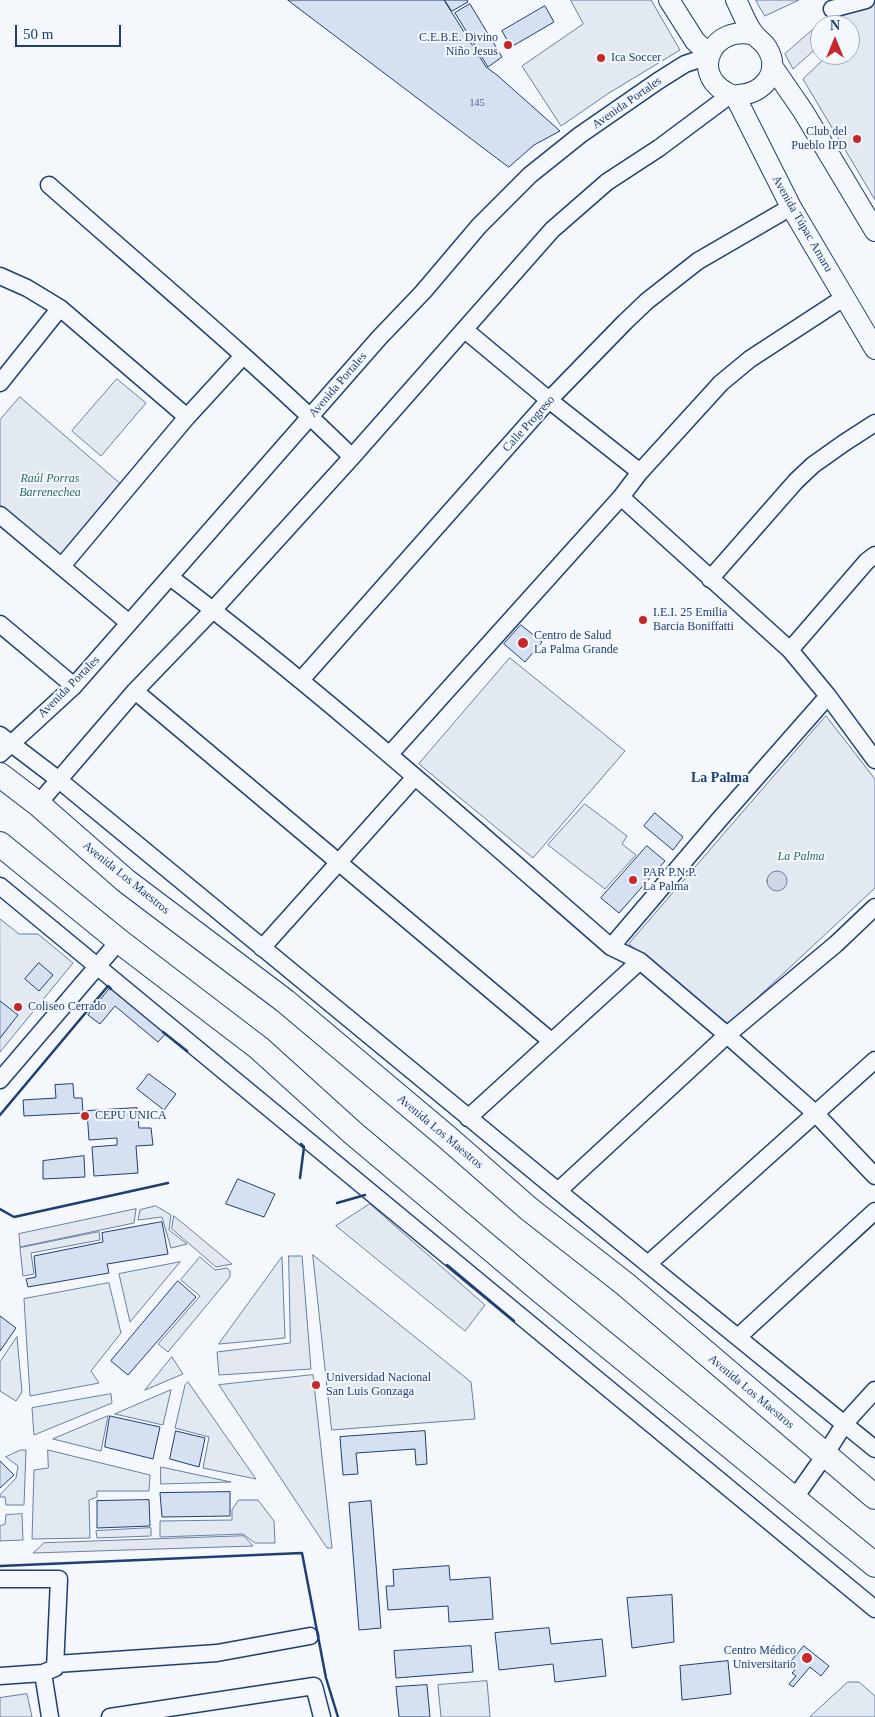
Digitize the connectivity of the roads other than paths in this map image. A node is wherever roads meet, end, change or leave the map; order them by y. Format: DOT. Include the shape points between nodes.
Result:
graph roads {
  1 [pos="669,0"];
  2 [pos="736,0"];
  3 [pos="866,0"];
  4 [pos="832,9"];
  5 [pos="754,36"];
  6 [pos="710,56"];
  7 [pos="772,66"];
  8 [pos="733,95"];
  9 [pos="49,185"];
  10 [pos="791,207"];
  11 [pos="875,231"];
  12 [pos="0,276"];
  13 [pos="844,297"];
  14 [pos="60,308"];
  15 [pos="465,330"];
  16 [pos="875,349"];
  17 [pos="243,356"];
  18 [pos="0,383"];
  19 [pos="549,400"];
  20 [pos="187,417"];
  21 [pos="311,417"];
  22 [pos="875,424"];
  23 [pos="352,457"];
  24 [pos="640,472"];
  25 [pos="621,497"];
  26 [pos="0,515"];
  27 [pos="872,562"];
  28 [pos="62,566"];
  29 [pos="170,577"];
  30 [pos="710,579"];
  31 [pos="213,610"];
  32 [pos="129,623"];
  33 [pos="0,624"];
  34 [pos="790,650"];
  35 [pos="301,680"];
  36 [pos="74,686"];
  37 [pos="135,691"];
  38 [pos="828,696"];
  39 [pos="4,744"];
  40 [pos="390,754"];
  41 [pos="875,760"];
  42 [pos="0,775"];
  43 [pos="415,777"];
  44 [pos="59,780"];
  45 [pos="38,804"];
  46 [pos="0,844"];
  47 [pos="338,862"];
  48 [pos="0,886"];
  49 [pos="875,907"];
  50 [pos="119,941"];
  51 [pos="610,947"];
  52 [pos="262,948"];
  53 [pos="640,961"];
  54 [pos="97,966"];
  55 [pos="727,1035"];
  56 [pos="551,1042"];
  57 [pos="875,1060"];
  58 [pos="0,1080"];
  59 [pos="815,1113"];
  60 [pos="468,1118"];
  61 [pos="875,1176"];
  62 [pos="558,1191"];
  63 [pos="875,1212"];
  64 [pos="648,1264"];
  65 [pos="738,1337"];
  66 [pos="875,1390"];
  67 [pos="844,1422"];
  68 [pos="875,1449"];
  69 [pos="825,1454"];
  70 [pos="875,1497"];
  71 [pos="794,1499"];
  72 [pos="875,1565"];
  73 [pos="0,1579"];
  74 [pos="875,1609"];
  75 [pos="310,1636"];
  76 [pos="50,1669"];
  77 [pos="0,1676"];
  78 [pos="50,1717"];
  79 [pos="110,1717"];
  80 [pos="322,1717"];
  1 -- 6 [label="main road" via="695,41"];
  2 -- 5 [label="main road"];
  3 -- 4 [label="street"];
  5 -- 6 [label="main road" via="734,33 724,37 716,43"];
  5 -- 7 [label="main road" via="768,48"];
  6 -- 8 [label="main road" via="708,65 714,82"];
  6 -- 21 [label="street, Avenida Portales" via="684,64 658,81 580,135 530,175 480,226"];
  7 -- 8 [label="main road" via="766,83 759,90"];
  7 -- 11 [label="main road"];
  8 -- 10 [label="main road, Avenida Túpac Amaru"];
  8 -- 15 [label="street" via="579,205 552,230"];
  9 -- 17 [label="street"];
  10 -- 13 [label="main road, Avenida Túpac Amaru"];
  10 -- 19 [label="street, Calle Progreso" via="698,261 660,290"];
  12 -- 14 [label="street"];
  13 -- 16 [label="main road, Avenida Túpac Amaru"];
  13 -- 24 [label="street" via="750,359 721,383"];
  14 -- 18 [label="street"];
  14 -- 20 [label="street"];
  15 -- 19 [label="street"];
  15 -- 23 [label="street"];
  17 -- 20 [label="street"];
  17 -- 21 [label="street"];
  19 -- 24 [label="street"];
  19 -- 35 [label="street, Calle Progreso"];
  20 -- 28 [label="street"];
  21 -- 23 [label="street"];
  21 -- 29 [label="street, Avenida Portales"];
  22 -- 30 [label="street" via="812,466 796,481"];
  23 -- 31 [label="street"];
  24 -- 25 [label="street"];
  25 -- 30 [label="street"];
  25 -- 40 [label="street"];
  26 -- 28 [label="street"];
  27 -- 34 [label="street"];
  28 -- 32 [label="street"];
  29 -- 31 [label="street"];
  29 -- 32 [label="street, Avenida Portales"];
  30 -- 34 [label="street"];
  31 -- 35 [label="street"];
  31 -- 37 [label="street"];
  32 -- 36 [label="street, Avenida Portales"];
  33 -- 36 [label="street"];
  34 -- 38 [label="street"];
  35 -- 40 [label="street"];
  36 -- 39 [label="street, Avenida Portales"];
  37 -- 44 [label="street"];
  37 -- 47 [label="street"];
  38 -- 41 [label="street"];
  38 -- 51 [label="street"];
  39 -- 44 [label="street"];
  40 -- 43 [label="street"];
  42 -- 45 [label="highway, Avenida Los Maestros"];
  43 -- 47 [label="street"];
  43 -- 51 [label="street"];
  44 -- 45 [label="street"];
  44 -- 52 [label="street"];
  45 -- 69 [label="highway, Avenida Los Maestros" via="126,881 285,1002"];
  46 -- 50 [label="highway"];
  47 -- 52 [label="street"];
  47 -- 56 [label="street"];
  48 -- 54 [label="street"];
  49 -- 55 [label="street"];
  50 -- 54 [label="street"];
  50 -- 71 [label="highway" via="259,1048 353,1133"];
  51 -- 53 [label="street"];
  52 -- 60 [label="street"];
  53 -- 55 [label="street"];
  53 -- 56 [label="street"];
  54 -- 58 [label="street"];
  54 -- 74 [label="street"];
  55 -- 59 [label="street"];
  55 -- 62 [label="street"];
  56 -- 60 [label="street"];
  57 -- 59 [label="street"];
  59 -- 61 [label="street"];
  59 -- 64 [label="street"];
  60 -- 62 [label="street"];
  62 -- 64 [label="street"];
  63 -- 65 [label="street"];
  64 -- 65 [label="street"];
  65 -- 67 [label="street"];
  66 -- 67 [label="street"];
  67 -- 68 [label="street"];
  67 -- 69 [label="street"];
  69 -- 70 [label="highway, Avenida Los Maestros"];
  69 -- 71 [label="street"];
  71 -- 72 [label="highway"];
  73 -- 76 [label="street" via="59,1579"];
  75 -- 76 [label="street" via="217,1653"];
  76 -- 77 [label="street"];
  76 -- 78 [label="street"];
  79 -- 80 [label="street" via="314,1686"];
}
